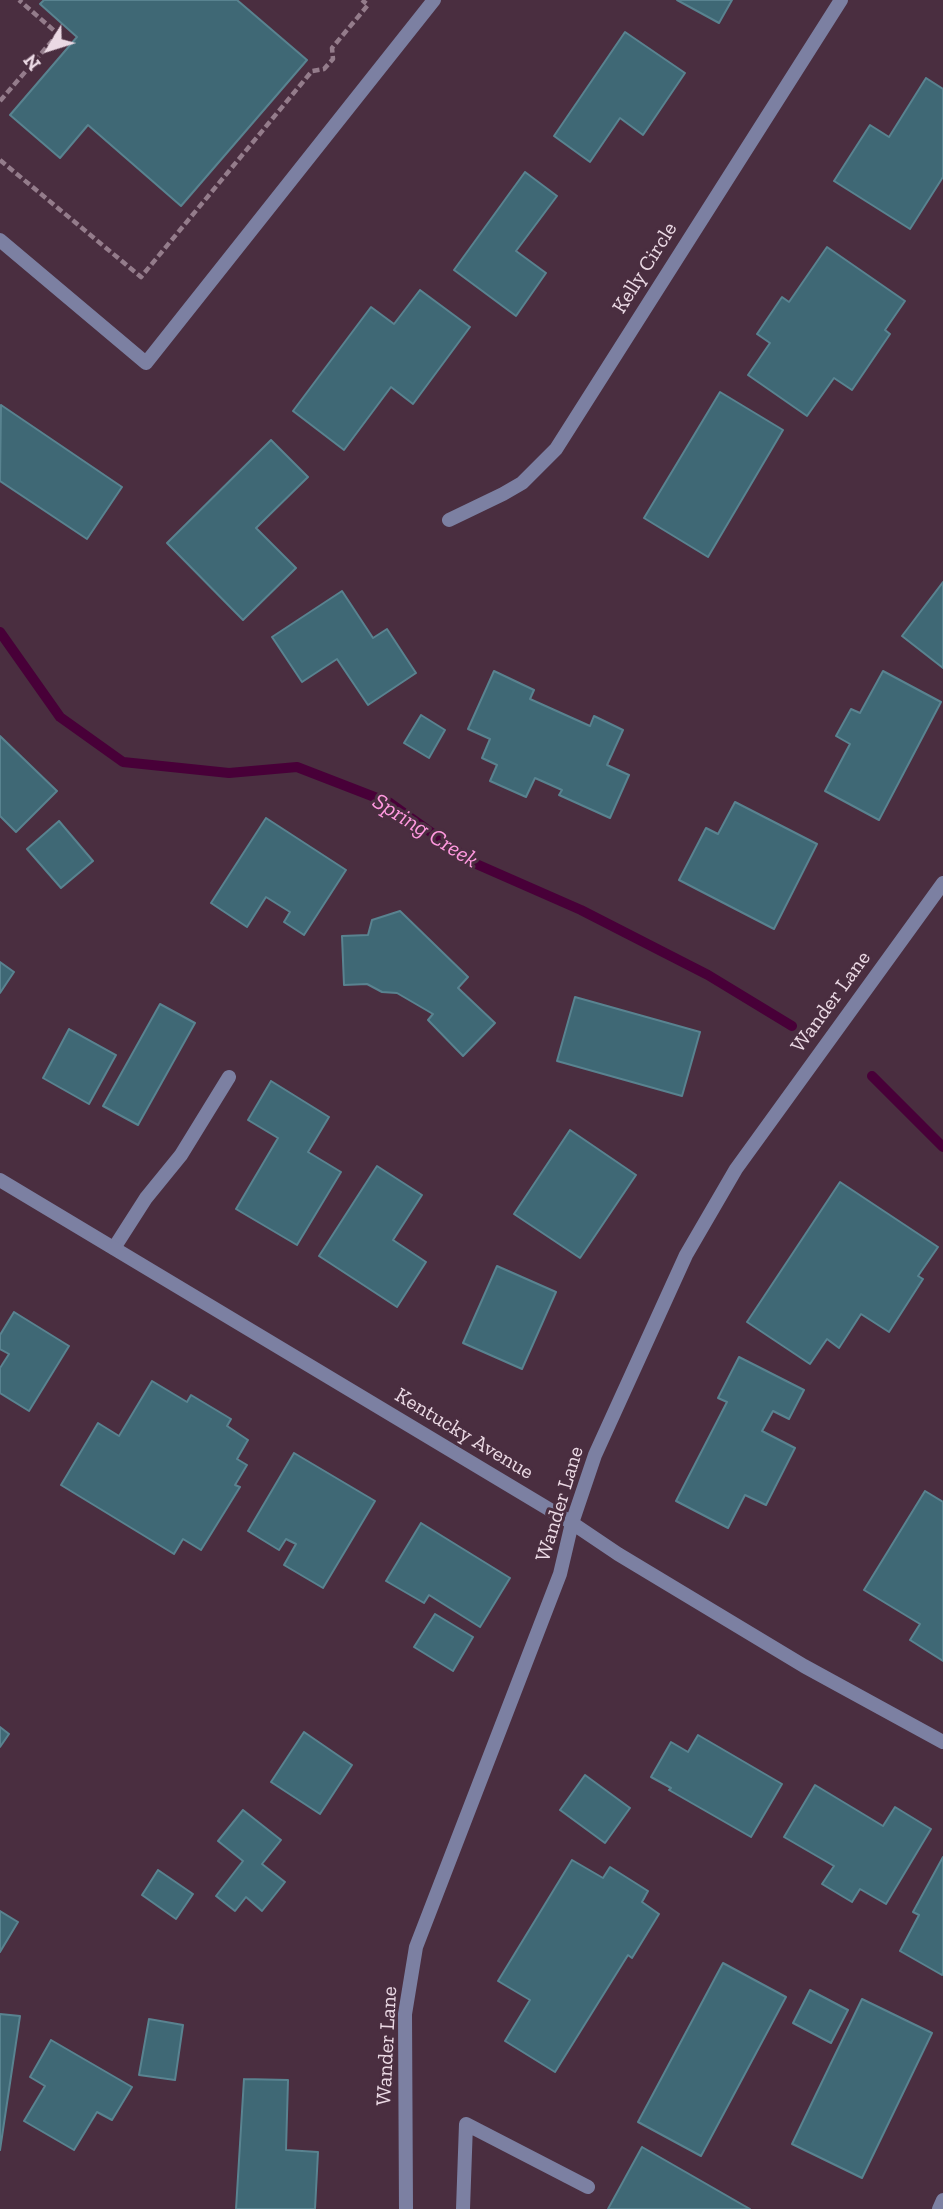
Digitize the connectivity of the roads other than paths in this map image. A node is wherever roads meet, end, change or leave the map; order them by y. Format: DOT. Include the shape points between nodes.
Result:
graph roads {
  1 [pos="434,0"];
  2 [pos="841,0"];
  3 [pos="0,240"];
  4 [pos="449,520"];
  5 [pos="943,883"];
  6 [pos="229,1077"];
  7 [pos="0,1180"];
  8 [pos="114,1248"];
  9 [pos="572,1523"];
  10 [pos="943,1742"];
  11 [pos="588,2187"];
  12 [pos="943,2200"];
  13 [pos="406,2209"];
  14 [pos="463,2209"];
  15 [pos="939,2209"];
  1 -- 3 [label="street" via="146,363"];
  2 -- 4 [label="street, Kelly Circle" via="556,449 522,483"];
  5 -- 9 [label="street, Wander Lane" via="736,1169 686,1255 595,1455"];
  6 -- 8 [label="street" via="181,1155"];
  7 -- 8 [label="street, Kentucky Avenue"];
  8 -- 9 [label="street, Kentucky Avenue"];
  9 -- 10 [label="street, Kentucky Avenue" via="804,1666"];
  9 -- 13 [label="street, Wander Lane" via="560,1574 416,1947 405,2014"];
  11 -- 14 [label="street" via="466,2124"];
  12 -- 15 [label="street"];
}
